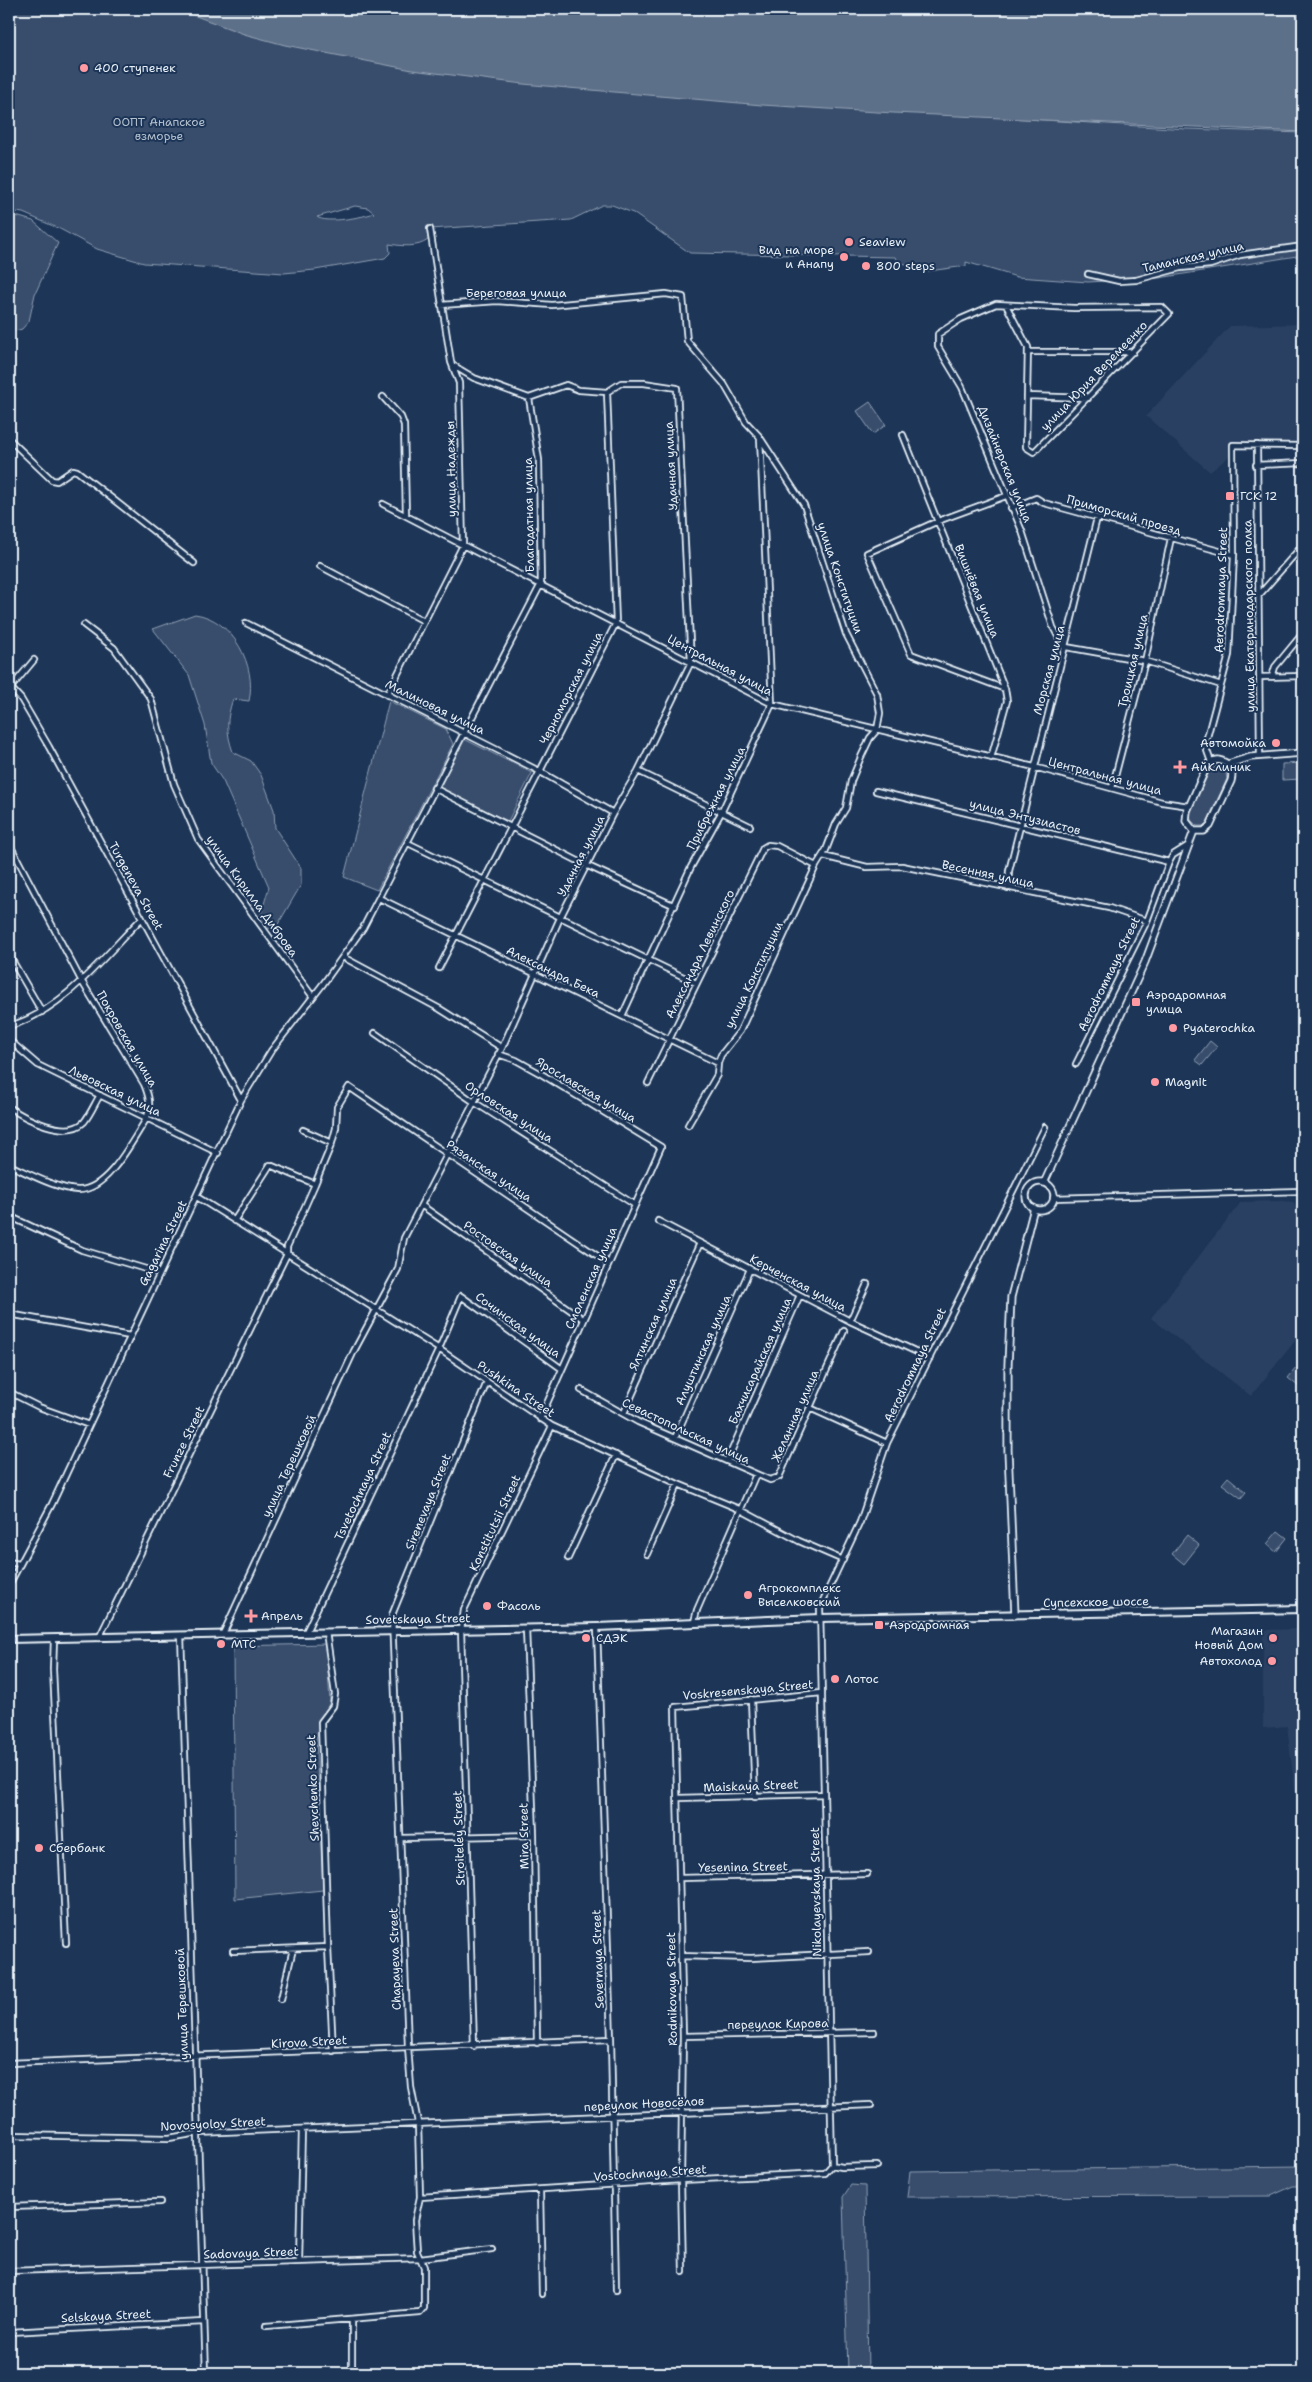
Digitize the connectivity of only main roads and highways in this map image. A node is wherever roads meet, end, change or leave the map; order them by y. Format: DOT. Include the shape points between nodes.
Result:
graph roads {
  1 [pos="1303,1609"];
  2 [pos="888,1617"];
  3 [pos="9,1640"];
  1 -- 2 [label="main road, Супсехское шоссе"];
  2 -- 3 [label="main road, Sovetskaya Street"];
}
